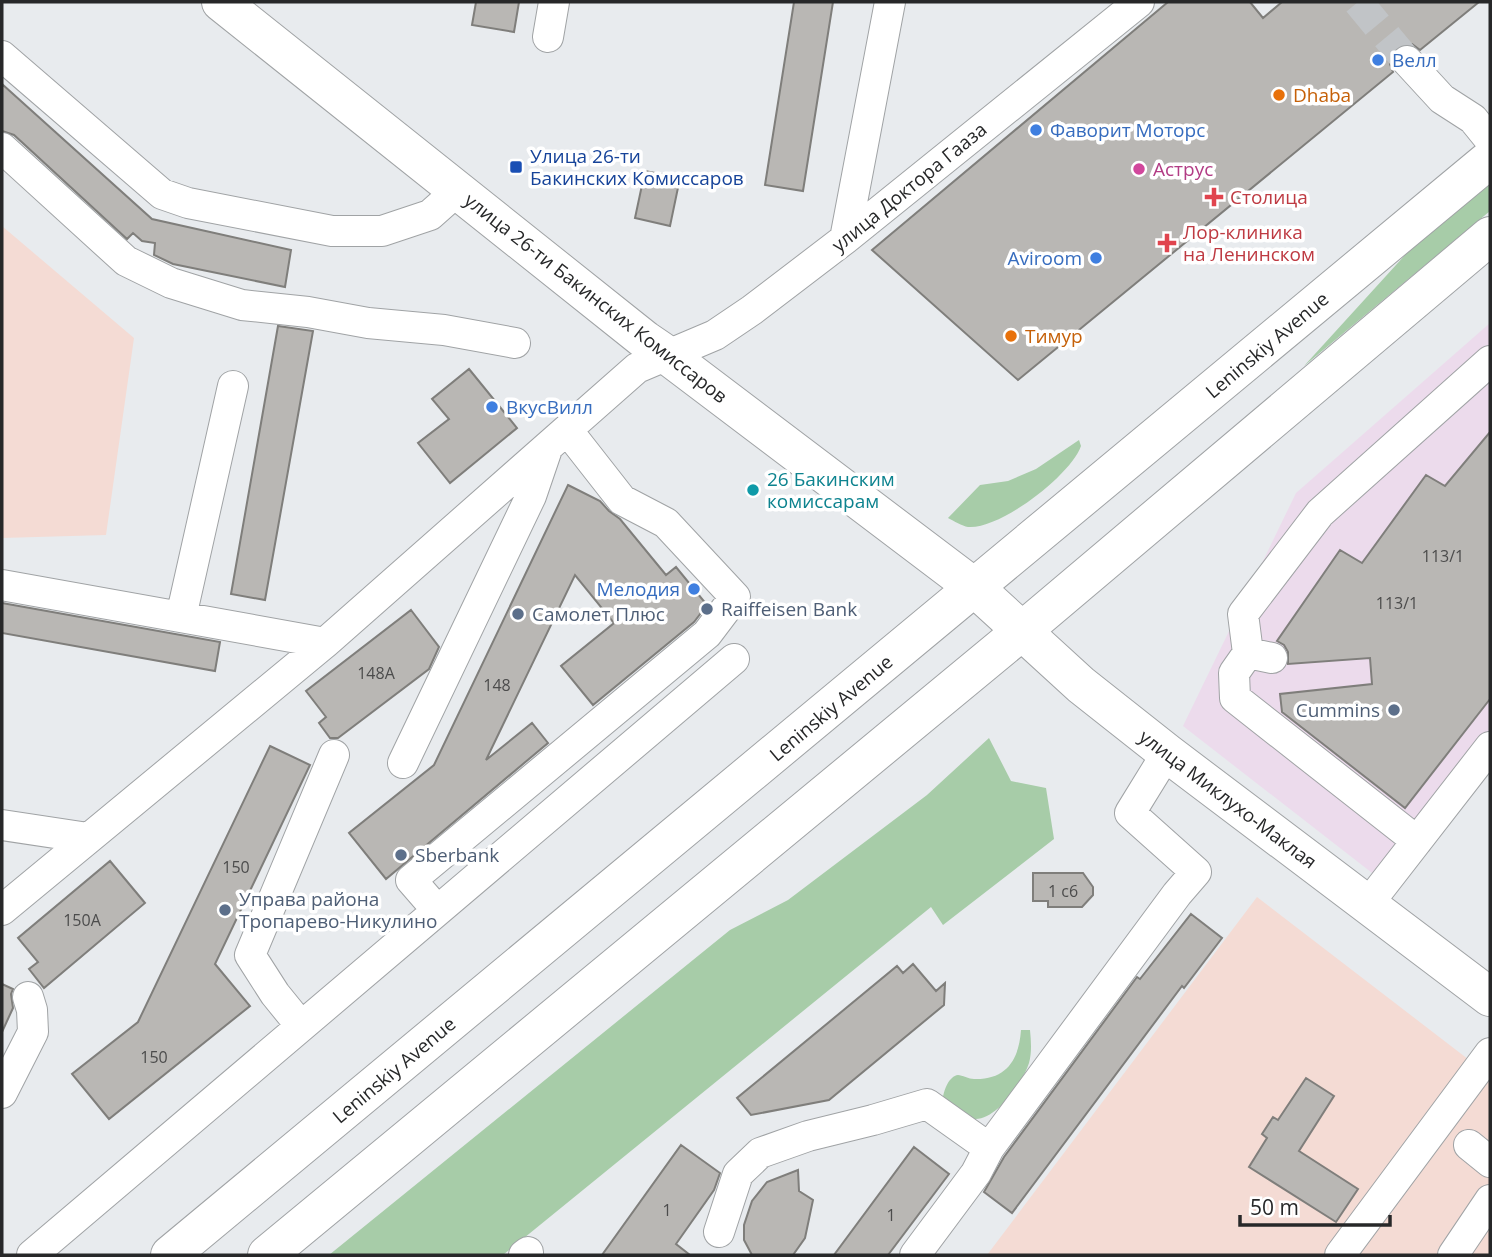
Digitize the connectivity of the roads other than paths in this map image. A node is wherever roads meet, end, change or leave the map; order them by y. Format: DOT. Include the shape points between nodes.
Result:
graph roads {
  1 [pos="221,2"];
  2 [pos="554,2"];
  3 [pos="890,2"];
  4 [pos="1139,2"];
  5 [pos="548,37"];
  6 [pos="2,56"];
  7 [pos="1406,61"];
  8 [pos="1490,140"];
  9 [pos="2,148"];
  10 [pos="1490,159"];
  11 [pos="457,191"];
  12 [pos="1490,236"];
  13 [pos="845,239"];
  14 [pos="515,343"];
  15 [pos="667,355"];
  16 [pos="1490,361"];
  17 [pos="233,386"];
  18 [pos="557,440"];
  19 [pos="2,585"];
  20 [pos="975,588"];
  21 [pos="181,617"];
  22 [pos="1022,631"];
  23 [pos="325,643"];
  24 [pos="734,659"];
  25 [pos="1490,747"];
  26 [pos="1167,753"];
  27 [pos="334,755"];
  28 [pos="403,763"];
  29 [pos="2,825"];
  30 [pos="88,838"];
  31 [pos="1417,841"];
  32 [pos="1368,904"];
  33 [pos="2,910"];
  34 [pos="437,910"];
  35 [pos="28,997"];
  36 [pos="1490,997"];
  37 [pos="301,1026"];
  38 [pos="1490,1053"];
  39 [pos="2,1093"];
  40 [pos="989,1148"];
  41 [pos="1490,1200"];
  42 [pos="719,1231"];
  43 [pos="32,1255"];
  44 [pos="170,1255"];
  45 [pos="267,1255"];
  46 [pos="915,1255"];
  47 [pos="1340,1255"];
  48 [pos="1454,1255"];
  1 -- 11 [label="main road, улица 26-ти Бакинских Комиссаров"];
  2 -- 5 [label="street"];
  3 -- 13 [label="street"];
  4 -- 13 [label="street, улица Доктора Гааза"];
  6 -- 11 [label="street" via="162,194 188,203 332,231 382,231 430,215"];
  7 -- 8 [label="street" via="1442,100 1473,119"];
  9 -- 14 [label="street" via="171,283 243,305"];
  10 -- 20 [label="main road, Leninskiy Avenue"];
  11 -- 15 [label="main road, улица 26-ти Бакинских Комиссаров"];
  12 -- 22 [label="main road"];
  13 -- 15 [label="street, улица Доктора Гааза" via="715,335"];
  15 -- 18 [label="street, улица Доктора Гааза" via="637,368"];
  15 -- 20 [label="main road, улица 26-ти Бакинских Комиссаров"];
  16 -- 31 [label="street" via="1320,513 1243,614 1260,656 1234,673 1235,698"];
  17 -- 21 [label="street"];
  18 -- 23 [label="street, улица Доктора Гааза"];
  18 -- 28 [label="street"];
  18 -- 34 [label="street" via="622,500 666,523 735,597 707,634 411,880"];
  19 -- 21 [label="street"];
  20 -- 22 [label="main road, улица Миклухо-Маклая"];
  20 -- 44 [label="main road, Leninskiy Avenue"];
  21 -- 23 [label="street"];
  22 -- 26 [label="main road, улица Миклухо-Маклая"];
  22 -- 45 [label="main road"];
  23 -- 30 [label="street, улица Доктора Гааза"];
  24 -- 34 [label="street"];
  25 -- 31 [label="street"];
  26 -- 32 [label="main road, улица Миклухо-Маклая"];
  26 -- 40 [label="street" via="1130,813 1196,872"];
  27 -- 37 [label="street" via="250,955"];
  29 -- 30 [label="street"];
  30 -- 33 [label="street, улица Доктора Гааза"];
  31 -- 32 [label="street"];
  32 -- 36 [label="main road, улица Миклухо-Маклая"];
  34 -- 37 [label="street"];
  35 -- 39 [label="street" via="33,1032"];
  37 -- 43 [label="street"];
  38 -- 47 [label="street"];
  40 -- 42 [label="street" via="927,1104 808,1136 760,1153 738,1174"];
  40 -- 46 [label="street" via="976,1173"];
  41 -- 48 [label="street"];
}
